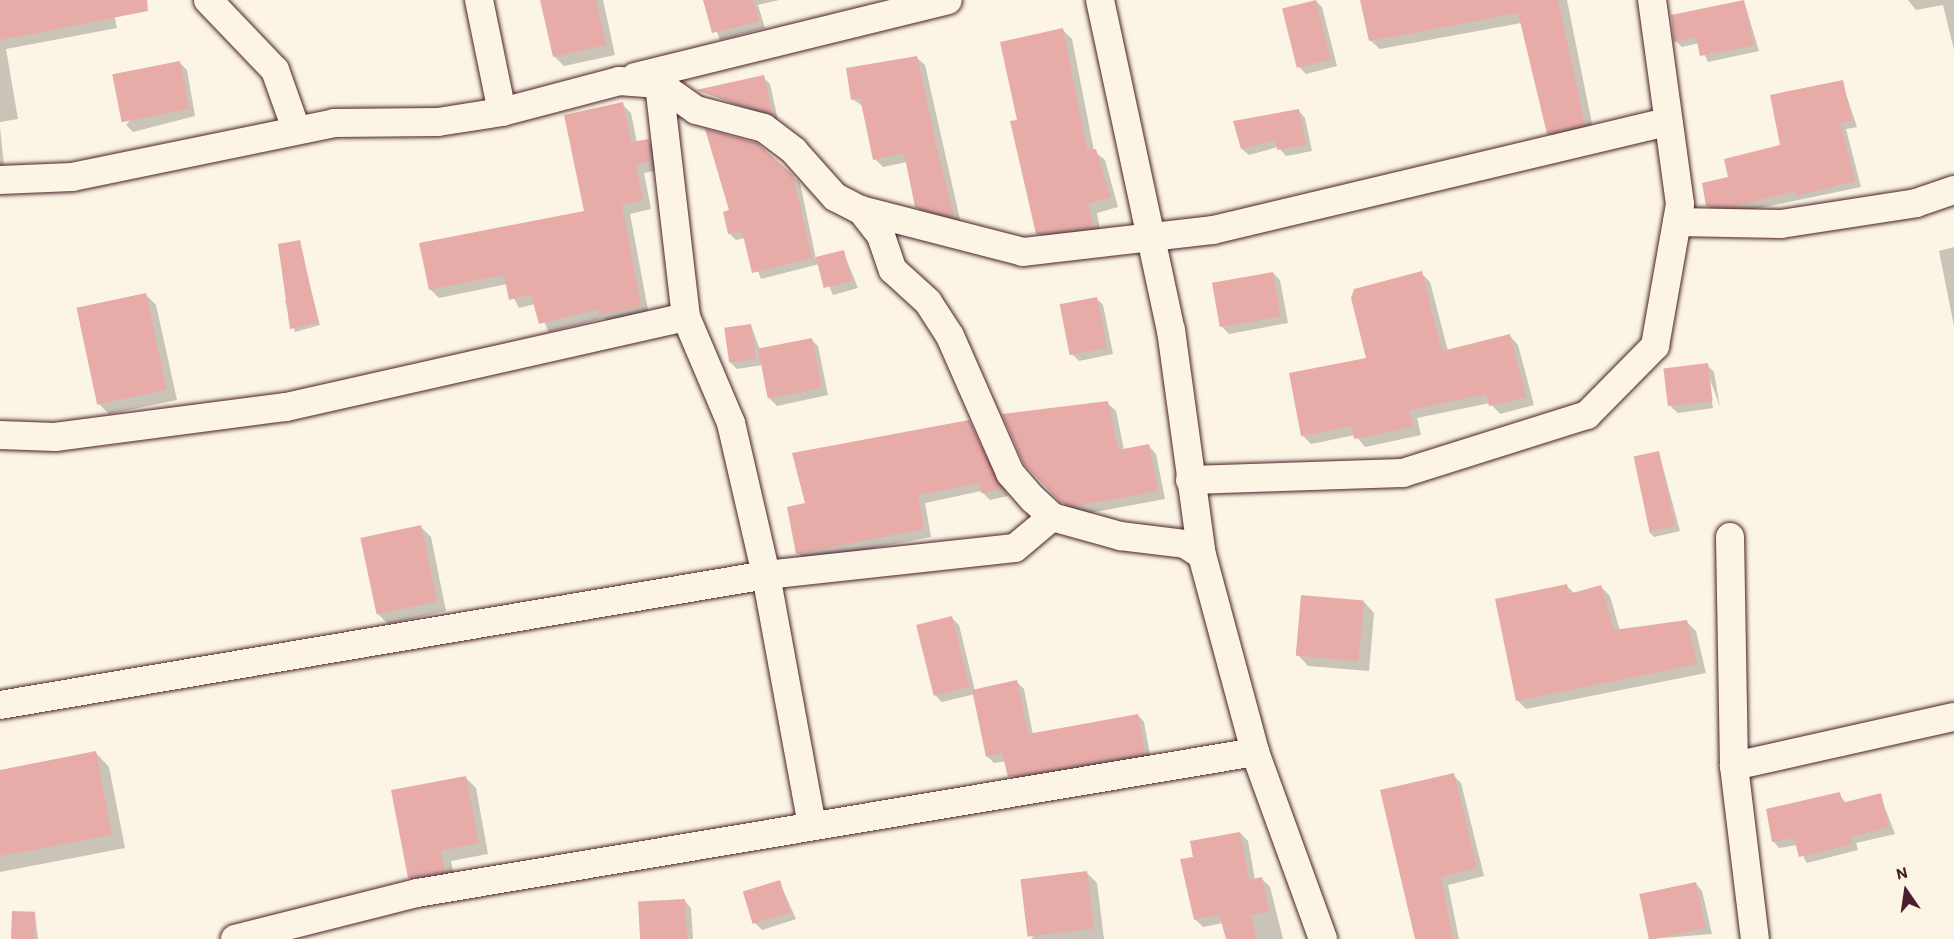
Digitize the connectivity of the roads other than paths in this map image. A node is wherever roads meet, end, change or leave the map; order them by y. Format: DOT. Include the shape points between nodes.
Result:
graph roads {
  1 [pos="208,0"];
  2 [pos="479,0"];
  3 [pos="948,0"];
  4 [pos="1100,0"];
  5 [pos="1652,0"];
  6 [pos="619,81"];
  7 [pos="659,84"];
  8 [pos="502,112"];
  9 [pos="1668,122"];
  10 [pos="296,129"];
  11 [pos="0,180"];
  12 [pos="1954,190"];
  13 [pos="861,210"];
  14 [pos="1677,222"];
  15 [pos="1149,237"];
  16 [pos="686,317"];
  17 [pos="0,435"];
  18 [pos="1190,480"];
  19 [pos="1052,517"];
  20 [pos="1730,537"];
  21 [pos="1202,555"];
  22 [pos="766,575"];
  23 [pos="0,705"];
  24 [pos="1954,717"];
  25 [pos="1255,752"];
  26 [pos="1734,766"];
  27 [pos="812,826"];
  28 [pos="236,939"];
  29 [pos="1323,939"];
  30 [pos="1755,939"];
  1 -- 10 [label="street" via="275,70"];
  2 -- 8 [label="street"];
  3 -- 6 [label="street"];
  4 -- 15 [label="street"];
  5 -- 9 [label="street"];
  6 -- 7 [label="street"];
  6 -- 8 [label="street"];
  7 -- 13 [label="street" via="696,110 764,128 794,151 835,198"];
  7 -- 16 [label="street"];
  8 -- 10 [label="street" via="438,122"];
  9 -- 14 [label="street" via="1680,204"];
  9 -- 15 [label="street" via="1212,230"];
  10 -- 11 [label="street" via="72,177"];
  12 -- 14 [label="street" via="1916,203 1781,224"];
  13 -- 15 [label="street" via="1023,252"];
  13 -- 19 [label="street" via="881,236 893,270 928,302 950,336 1010,473"];
  14 -- 18 [label="street" via="1655,346 1587,415 1403,473"];
  15 -- 18 [label="street" via="1171,330"];
  16 -- 17 [label="street" via="286,407 55,437"];
  16 -- 22 [label="street" via="731,423"];
  18 -- 21 [label="street"];
  19 -- 21 [label="street" via="1120,537 1185,544"];
  19 -- 22 [label="street" via="1015,548"];
  20 -- 26 [label="street"];
  21 -- 25 [label="street"];
  22 -- 23 [label="street"];
  22 -- 27 [label="street"];
  24 -- 26 [label="street"];
  25 -- 27 [label="street"];
  25 -- 29 [label="street"];
  26 -- 30 [label="street"];
  27 -- 28 [label="street" via="417,893"];
}
